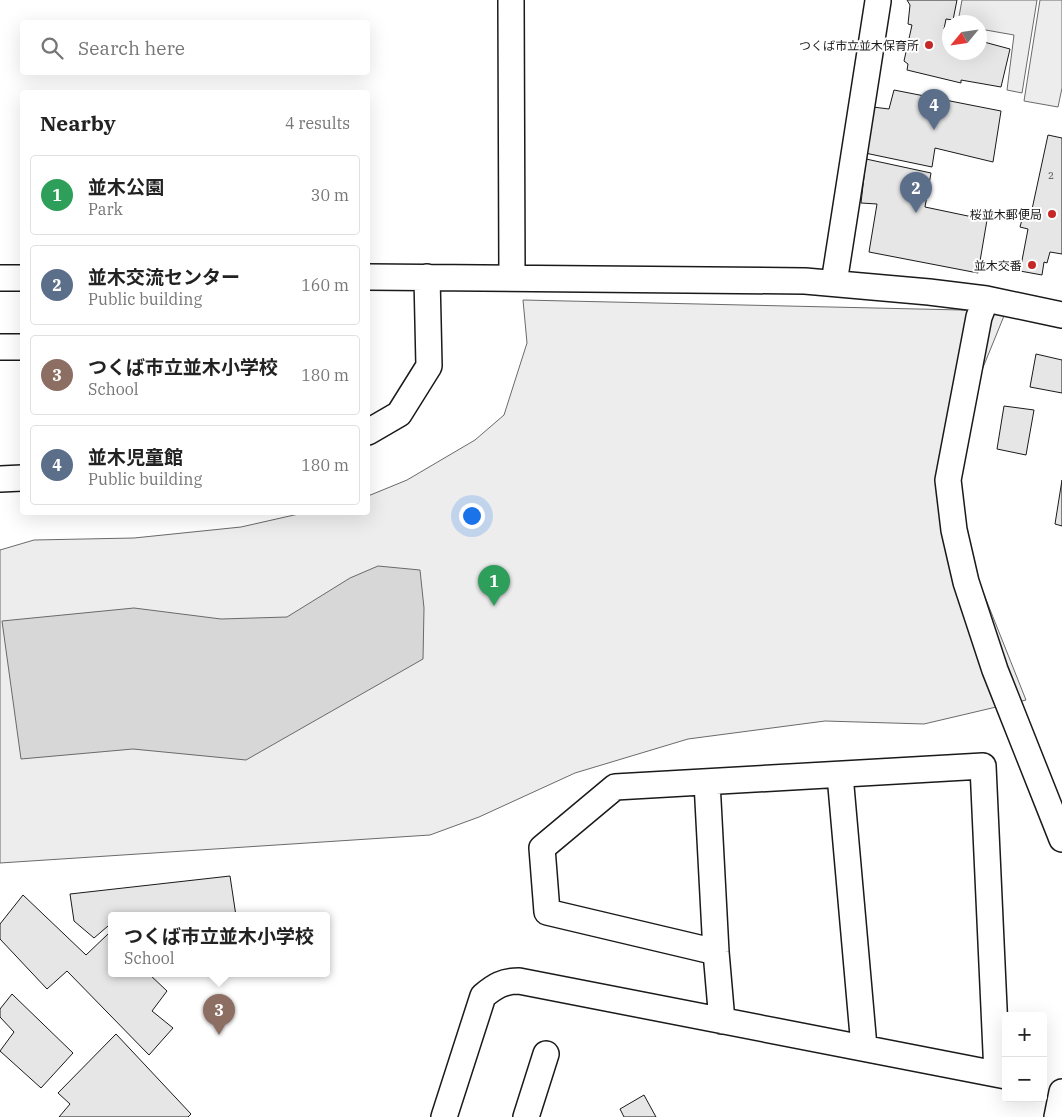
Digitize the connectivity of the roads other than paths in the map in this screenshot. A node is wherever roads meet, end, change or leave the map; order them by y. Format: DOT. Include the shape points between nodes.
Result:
graph roads {
  1 [pos="511,0"];
  2 [pos="878,1"];
  3 [pos="370,277"];
  4 [pos="427,277"];
  5 [pos="512,277"];
  6 [pos="0,278"];
  7 [pos="20,278"];
  8 [pos="834,283"];
  9 [pos="986,299"];
  10 [pos="1062,315"];
  11 [pos="20,346"];
  12 [pos="0,347"];
  13 [pos="370,431"];
  14 [pos="20,478"];
  15 [pos="0,479"];
  16 [pos="840,774"];
  17 [pos="707,782"];
  18 [pos="1062,839"];
  19 [pos="716,952"];
  20 [pos="722,1021"];
  21 [pos="864,1047"];
  22 [pos="546,1054"];
  23 [pos="1002,1075"];
  24 [pos="1047,1085"];
  25 [pos="1062,1088"];
  26 [pos="1062,1092"];
  27 [pos="444,1117"];
  28 [pos="526,1117"];
  29 [pos="1058,1117"];
  1 -- 5 [label="street"];
  2 -- 8 [label="street"];
  3 -- 4 [label="street"];
  4 -- 5 [label="street"];
  4 -- 13 [label="street" via="429,366 399,414"];
  5 -- 8 [label="street"];
  6 -- 7 [label="street"];
  8 -- 9 [label="street"];
  9 -- 10 [label="street"];
  9 -- 18 [label="street" via="979,317 948,480 954,530 966,582 995,670"];
  11 -- 12 [label="street"];
  14 -- 15 [label="street"];
  16 -- 17 [label="street"];
  16 -- 21 [label="street"];
  16 -- 23 [label="street" via="982,766"];
  17 -- 19 [label="street"];
  17 -- 19 [label="street" via="615,787 542,848 546,912"];
  19 -- 20 [label="street"];
  20 -- 21 [label="street"];
  20 -- 27 [label="street" via="507,981 494,986 483,996"];
  21 -- 23 [label="street"];
  22 -- 28 [label="street"];
  24 -- 25 [label="street"];
  26 -- 29 [label="street"];
}
